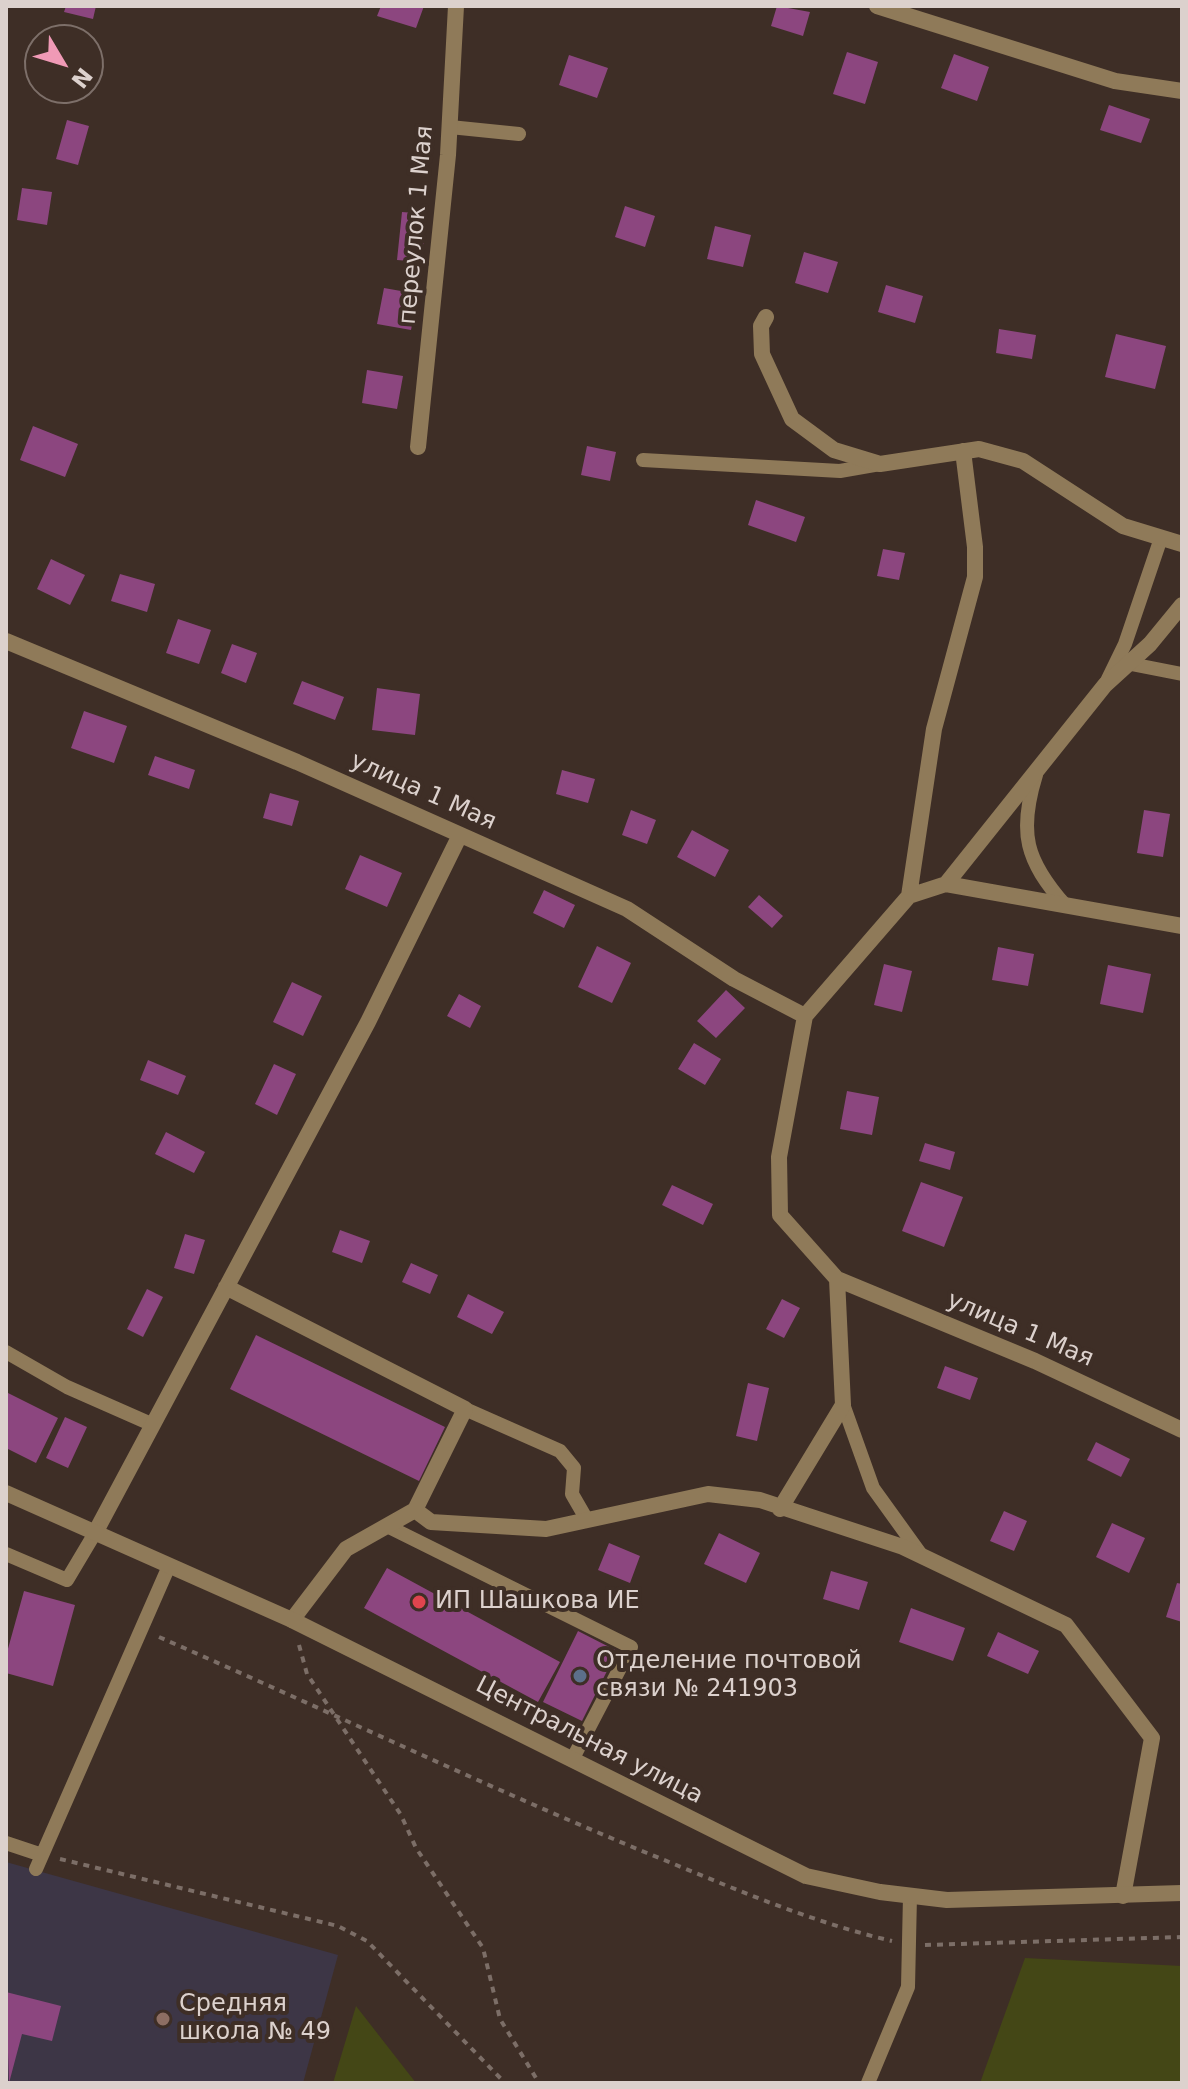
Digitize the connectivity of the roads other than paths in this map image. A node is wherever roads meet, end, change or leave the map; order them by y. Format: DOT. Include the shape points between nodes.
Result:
graph roads {
  1 [pos="456,6"];
  2 [pos="877,6"];
  3 [pos="1182,91"];
  4 [pos="450,127"];
  5 [pos="519,134"];
  6 [pos="766,317"];
  7 [pos="418,447"];
  8 [pos="963,451"];
  9 [pos="643,460"];
  10 [pos="880,464"];
  11 [pos="1161,538"];
  12 [pos="1182,544"];
  13 [pos="1182,605"];
  14 [pos="6,641"];
  15 [pos="1131,664"];
  16 [pos="1182,674"];
  17 [pos="1105,685"];
  18 [pos="1037,771"];
  19 [pos="460,835"];
  20 [pos="946,884"];
  21 [pos="909,896"];
  22 [pos="1065,905"];
  23 [pos="1182,926"];
  24 [pos="805,1016"];
  25 [pos="837,1279"];
  26 [pos="226,1287"];
  27 [pos="6,1352"];
  28 [pos="843,1404"];
  29 [pos="465,1409"];
  30 [pos="151,1424"];
  31 [pos="1182,1430"];
  32 [pos="6,1493"];
  33 [pos="780,1509"];
  34 [pos="415,1510"];
  35 [pos="587,1520"];
  36 [pos="387,1526"];
  37 [pos="95,1533"];
  38 [pos="6,1554"];
  39 [pos="922,1556"];
  40 [pos="169,1566"];
  41 [pos="292,1620"];
  42 [pos="572,1760"];
  43 [pos="6,1843"];
  44 [pos="1182,1893"];
  45 [pos="910,1896"];
  46 [pos="1123,1896"];
  47 [pos="868,2083"];
  1 -- 4 [label="street, переулок 1 Мая"];
  2 -- 3 [label="street" via="1115,81"];
  4 -- 5 [label="lane"];
  4 -- 7 [label="street, переулок 1 Мая"];
  6 -- 10 [label="street" via="761,326 762,354 792,419 834,450"];
  8 -- 10 [label="street"];
  8 -- 11 [label="street" via="979,449 1023,461 1099,513"];
  8 -- 21 [label="street" via="975,577 934,729"];
  9 -- 10 [label="lane" via="840,471"];
  11 -- 12 [label="street"];
  11 -- 17 [label="lane" via="1125,644"];
  13 -- 15 [label="street"];
  14 -- 19 [label="street, улица 1 Мая"];
  15 -- 16 [label="lane"];
  15 -- 17 [label="street"];
  17 -- 18 [label="street"];
  18 -- 20 [label="street"];
  18 -- 22 [label="lane" via="1029,795 1026,845 1041,878"];
  19 -- 24 [label="street, улица 1 Мая" via="627,909 734,979"];
  19 -- 26 [label="street" via="368,1022"];
  20 -- 21 [label="street"];
  20 -- 22 [label="street"];
  21 -- 24 [label="street"];
  22 -- 23 [label="street"];
  24 -- 25 [label="street" via="779,1157 780,1215"];
  25 -- 28 [label="street"];
  25 -- 31 [label="street, улица 1 Мая" via="1035,1361"];
  26 -- 29 [label="street"];
  26 -- 30 [label="street"];
  27 -- 30 [label="lane" via="67,1387"];
  28 -- 33 [label="street"];
  28 -- 39 [label="lane" via="873,1488"];
  29 -- 34 [label="street"];
  29 -- 35 [label="lane" via="560,1451 574,1468 572,1494"];
  30 -- 37 [label="street"];
  32 -- 37 [label="street, Центральная улица"];
  33 -- 35 [label="street" via="760,1500 708,1494"];
  33 -- 39 [label="street"];
  34 -- 35 [label="street" via="431,1522 532,1529"];
  34 -- 36 [label="street"];
  36 -- 41 [label="street" via="346,1549"];
  36 -- 42 [label="lane" via="631,1647"];
  37 -- 38 [label="lane" via="67,1580"];
  37 -- 40 [label="street, Центральная улица"];
  39 -- 46 [label="street" via="1066,1625 1152,1738"];
  40 -- 41 [label="street, Центральная улица"];
  40 -- 43 [label="lane" via="39,1862"];
  41 -- 42 [label="street, Центральная улица"];
  42 -- 45 [label="street, Центральная улица" via="806,1876"];
  44 -- 46 [label="street, Центральная улица"];
  45 -- 46 [label="street, Центральная улица"];
  45 -- 47 [label="lane" via="908,1987"];
}
